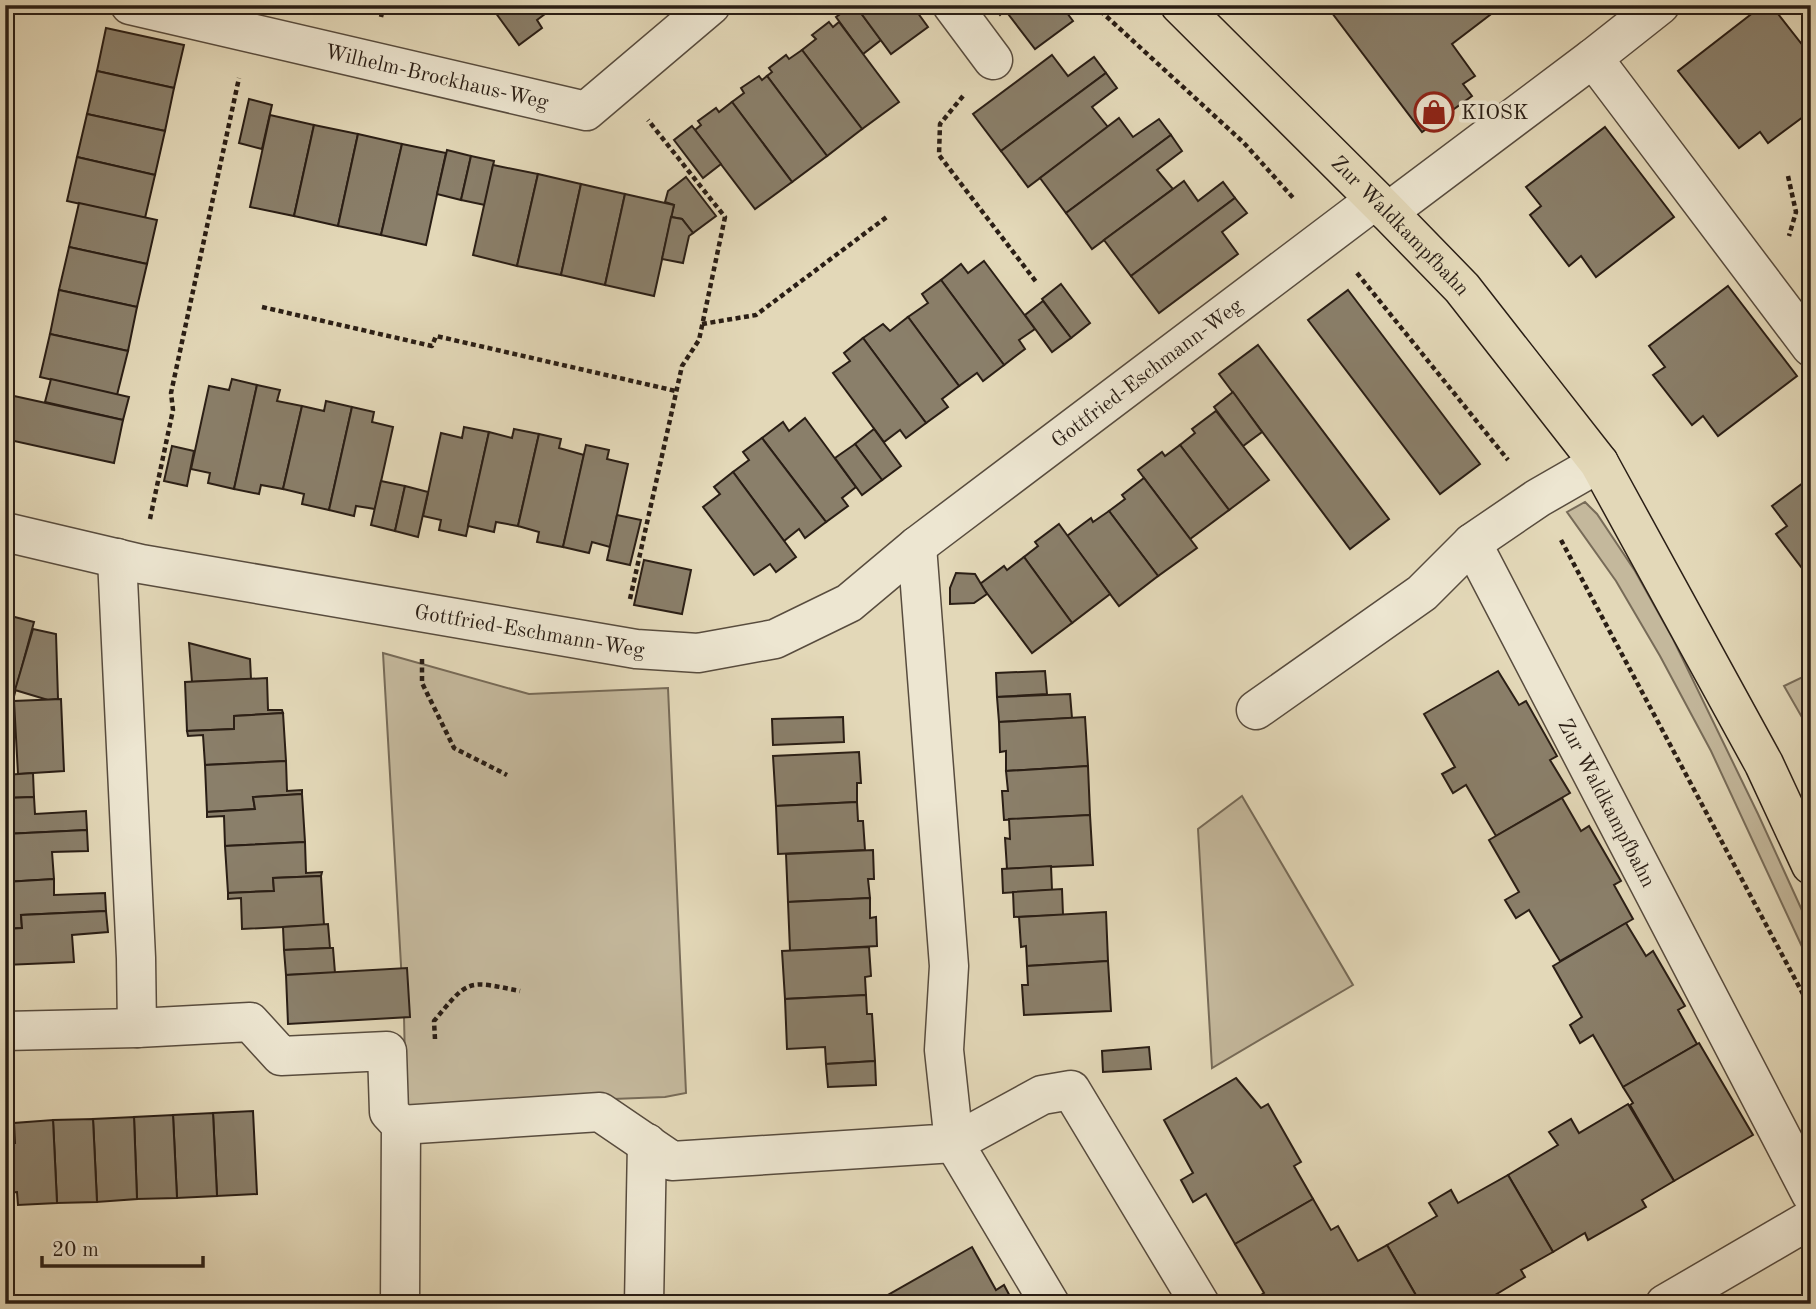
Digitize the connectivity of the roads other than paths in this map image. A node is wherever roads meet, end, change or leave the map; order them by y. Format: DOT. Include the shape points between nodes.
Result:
graph roads {
  1 [pos="130,5"];
  2 [pos="711,5"];
  3 [pos="952,5"];
  4 [pos="1180,5"];
  5 [pos="1660,5"];
  6 [pos="1593,58"];
  7 [pos="993,60"];
  8 [pos="1382,206"];
  9 [pos="1811,347"];
  10 [pos="1599,463"];
  11 [pos="5,532"];
  12 [pos="1472,544"];
  13 [pos="917,546"];
  14 [pos="129,561"];
  15 [pos="1256,710"];
  16 [pos="1811,865"];
  17 [pos="137,1028"];
  18 [pos="5,1031"];
  19 [pos="401,1125"];
  20 [pos="647,1143"];
  21 [pos="954,1143"];
  22 [pos="1811,1194"];
  23 [pos="1811,1219"];
  24 [pos="400,1304"];
  25 [pos="644,1304"];
  26 [pos="1050,1304"];
  27 [pos="1200,1304"];
  28 [pos="1665,1304"];
  1 -- 2 [label="street, Wilhelm-Brockhaus-Weg" via="586,111"];
  3 -- 7 [label="street"];
  4 -- 8 [label="main road, Zur Waldkampfbahn"];
  5 -- 6 [label="street, Gottfried-Eschmann-Weg"];
  6 -- 8 [label="street, Gottfried-Eschmann-Weg"];
  6 -- 9 [label="street"];
  8 -- 10 [label="main road, Zur Waldkampfbahn" via="1462,288"];
  8 -- 13 [label="street, Gottfried-Eschmann-Weg"];
  10 -- 12 [label="street"];
  10 -- 16 [label="main road, Zur Waldkampfbahn" via="1764,764"];
  11 -- 14 [label="street, Gottfried-Eschmann-Weg"];
  12 -- 15 [label="street" via="1422,593"];
  12 -- 22 [label="street, Zur Waldkampfbahn"];
  13 -- 14 [label="street, Gottfried-Eschmann-Weg" via="849,604 775,639 698,653 620,646"];
  13 -- 21 [label="street" via="949,966 944,1050"];
  14 -- 17 [label="street"];
  17 -- 18 [label="street"];
  17 -- 19 [label="street" via="250,1022 281,1056 387,1051 389,1112"];
  19 -- 20 [label="street" via="600,1112"];
  19 -- 24 [label="street"];
  20 -- 21 [label="street" via="672,1161"];
  20 -- 25 [label="street"];
  21 -- 26 [label="street"];
  21 -- 27 [label="street" via="1042,1095 1071,1090"];
  23 -- 28 [label="street"];
}
